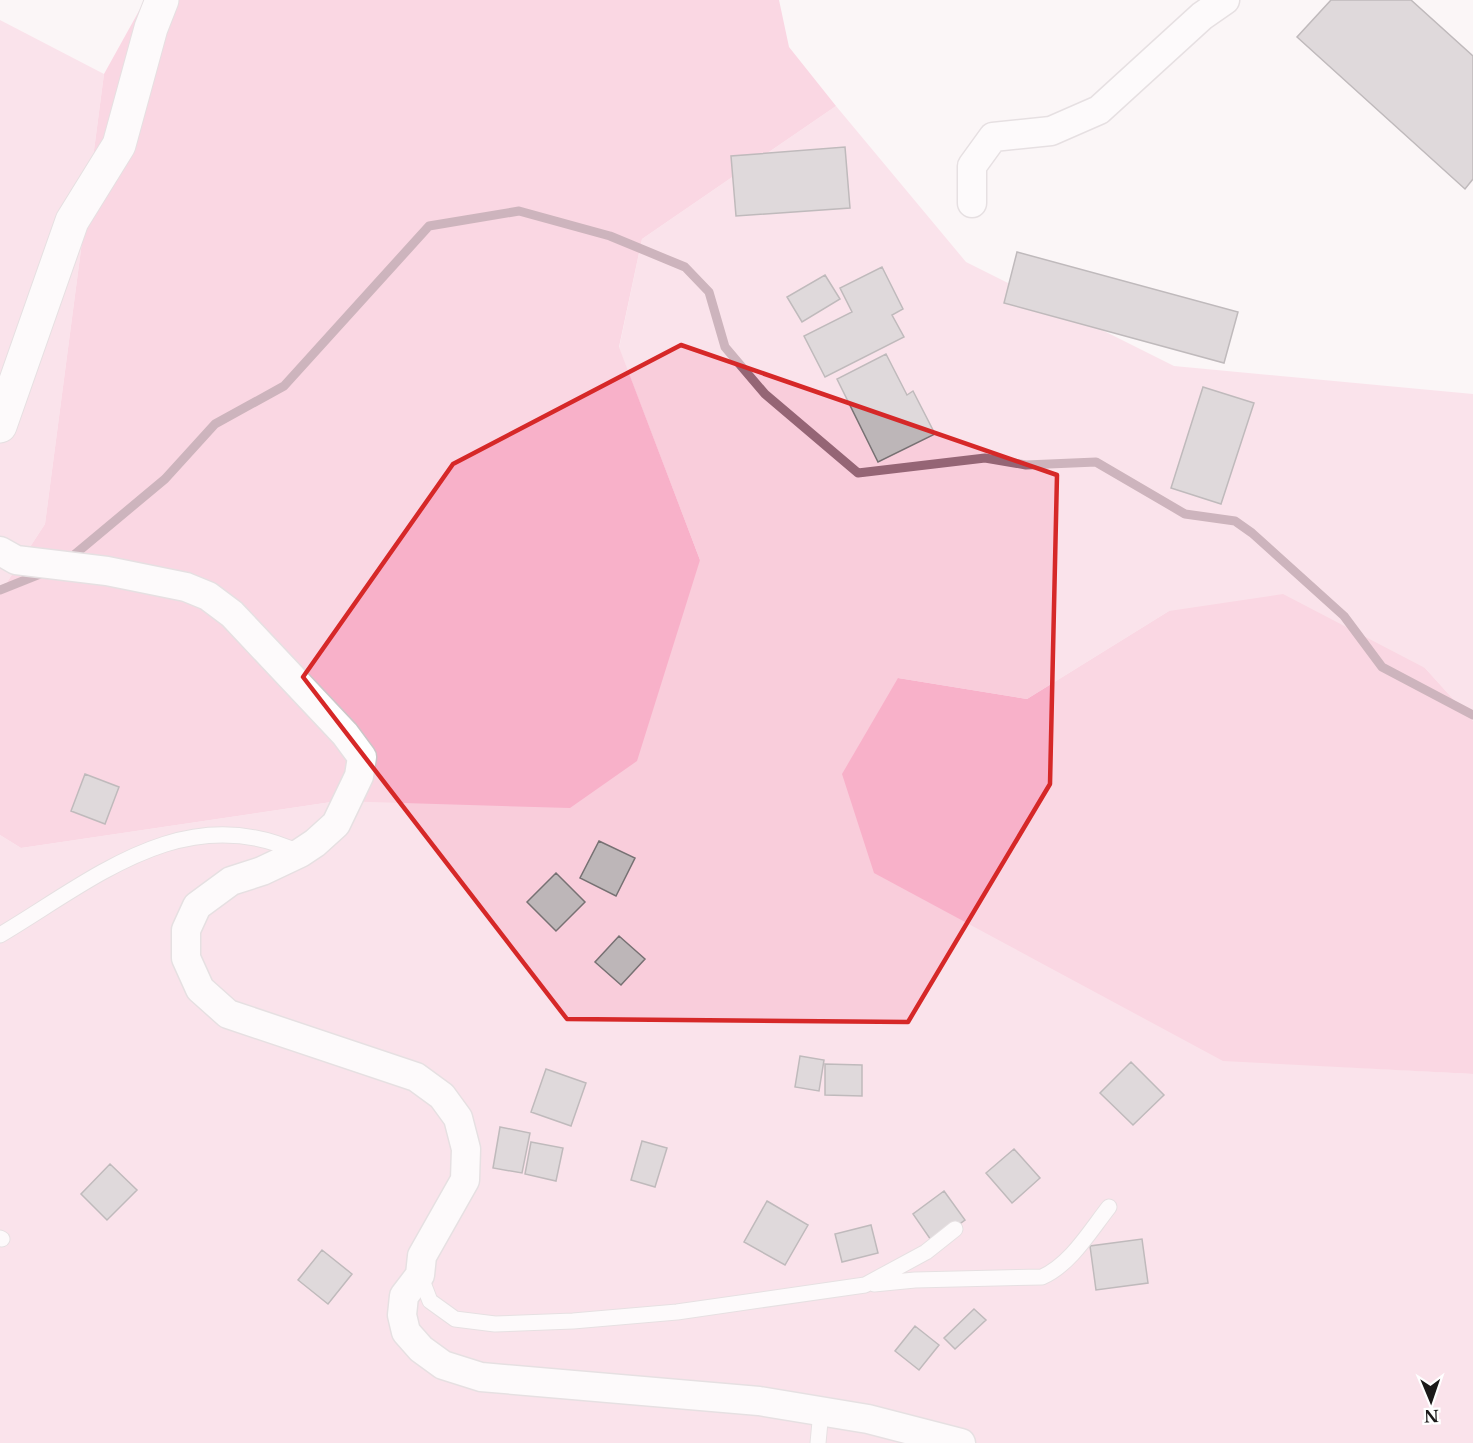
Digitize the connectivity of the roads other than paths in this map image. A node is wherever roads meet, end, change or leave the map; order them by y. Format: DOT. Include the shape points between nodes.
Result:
graph roads {
  1 [pos="162,0"];
  2 [pos="1225,0"];
  3 [pos="972,203"];
  4 [pos="0,426"];
  5 [pos="0,551"];
  6 [pos="300,853"];
  7 [pos="0,935"];
  8 [pos="1109,1207"];
  9 [pos="955,1229"];
  10 [pos="420,1275"];
  11 [pos="865,1285"];
  12 [pos="821,1412"];
  13 [pos="818,1443"];
  14 [pos="961,1443"];
  1 -- 4 [label="street" via="119,145 72,221"];
  2 -- 3 [label="street" via="1202,16 1099,110 1051,131 993,137 972,166"];
  5 -- 6 [label="street" via="16,560 107,571 186,587 208,596 232,614 362,757 359,776 336,824"];
  6 -- 7 [label="lane" via="255,838 211,834 169,841 131,855"];
  6 -- 10 [label="street" via="231,881 197,906 186,930 186,958 200,989 228,1014 416,1077 442,1096 458,1118 466,1149 465,1180 422,1256"];
  8 -- 11 [label="lane" via="1064,1263 1042,1277"];
  9 -- 11 [label="lane" via="927,1252"];
  10 -- 11 [label="lane" via="430,1301 455,1319 495,1324 677,1312"];
  10 -- 12 [label="street" via="404,1296 402,1315 406,1332 442,1365 481,1377 759,1401"];
  12 -- 13 [label="lane"];
  12 -- 14 [label="street" via="868,1419"];
}
